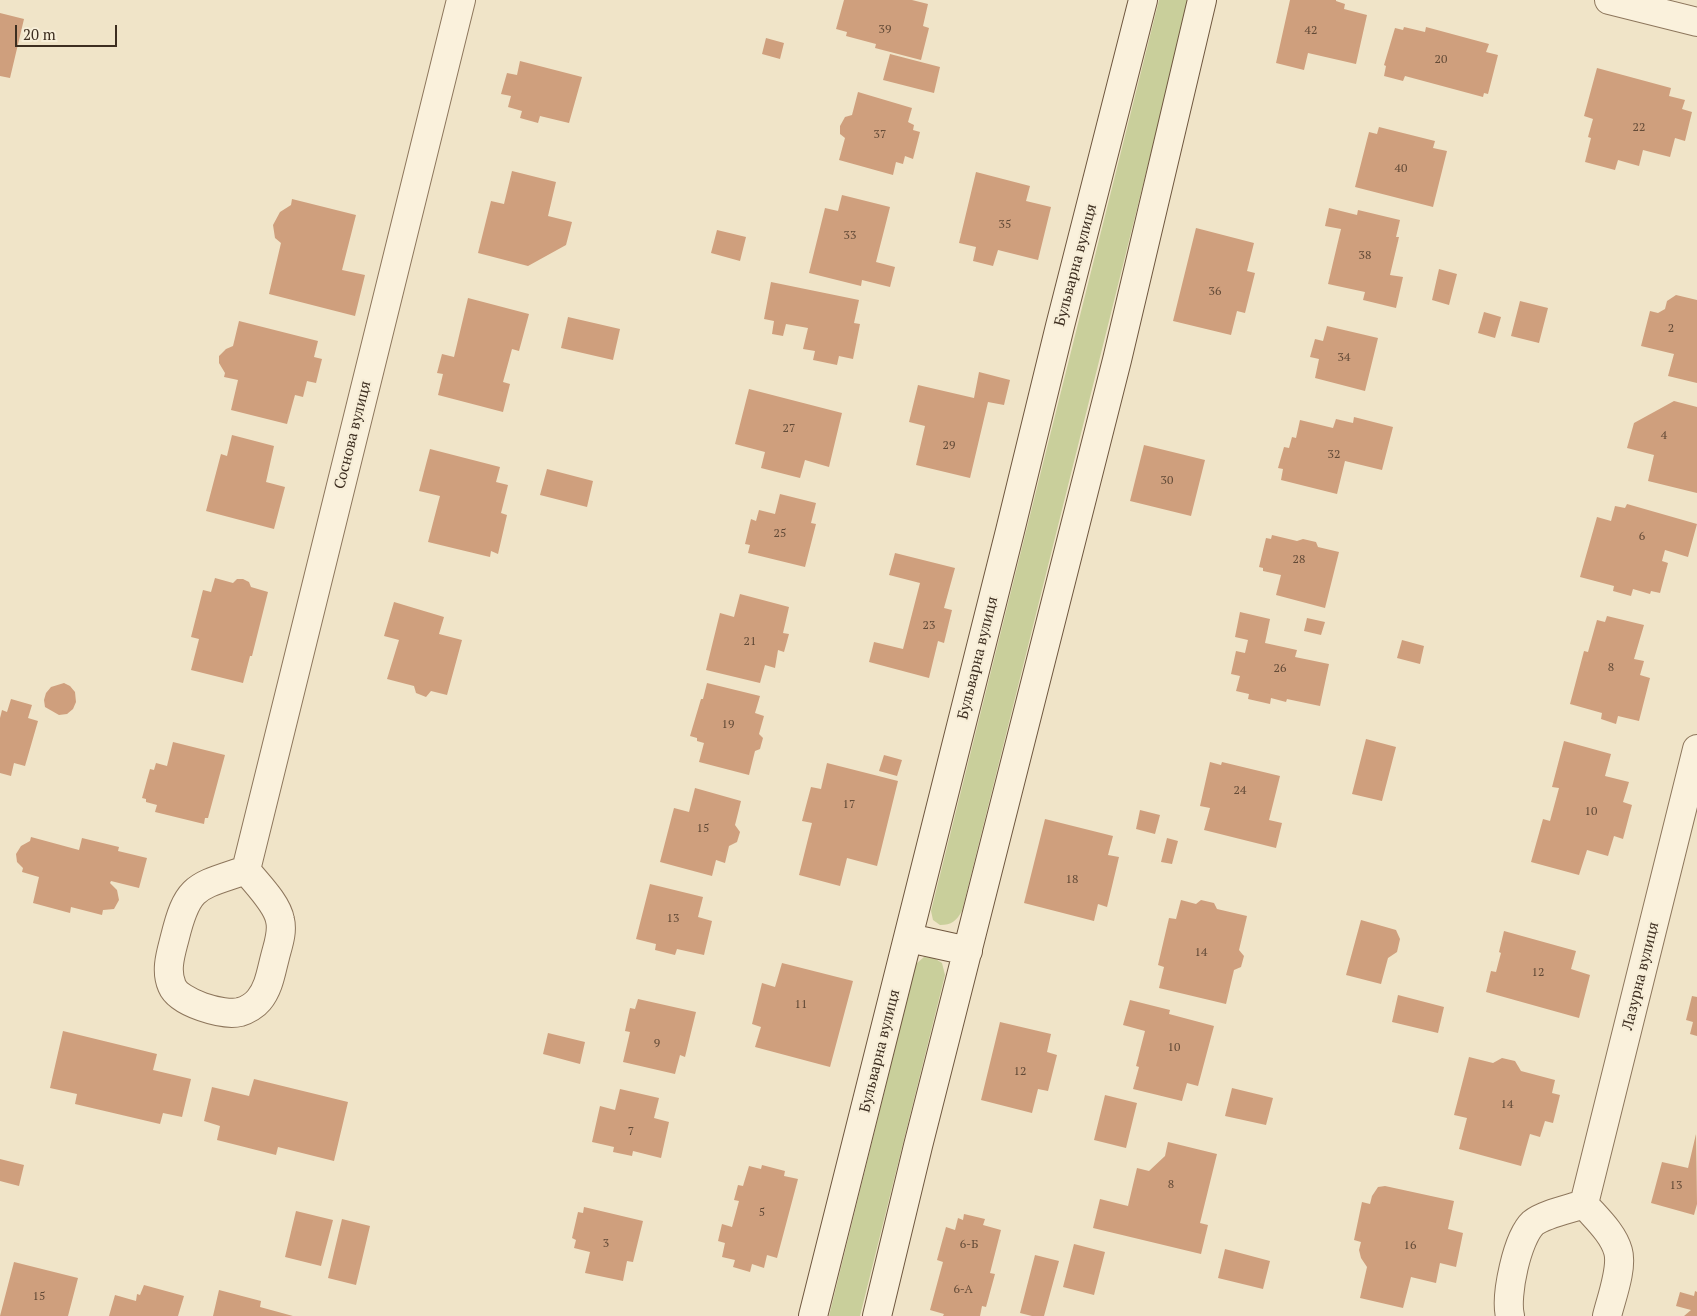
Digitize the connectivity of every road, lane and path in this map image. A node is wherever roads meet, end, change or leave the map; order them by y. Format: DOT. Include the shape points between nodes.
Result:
graph roads {
  1 [pos="461,0"];
  2 [pos="1143,0"];
  3 [pos="1202,0"];
  4 [pos="1609,0"];
  5 [pos="1697,22"];
  6 [pos="1697,748"];
  7 [pos="246,870"];
  8 [pos="909,938"];
  9 [pos="968,951"];
  10 [pos="1584,1204"];
  11 [pos="813,1316"];
  12 [pos="877,1316"];
  13 [pos="1510,1316"];
  14 [pos="1607,1316"];
  1 -- 7 [label="street, Соснова вулиця"];
  2 -- 8 [label="street, Бульварна вулиця"];
  3 -- 9 [label="street" via="1117,360"];
  4 -- 5 [label="street"];
  6 -- 10 [label="street, Лазурна вулиця"];
  7 -- 7 [label="street" via="280,919 281,933 267,987 253,1006 240,1012 194,1004 172,987 169,973 181,912 195,890"];
  8 -- 9 [label="street"];
  8 -- 11 [label="street, Бульварна вулиця"];
  9 -- 12 [label="street"];
  10 -- 13 [label="street" via="1545,1217 1525,1234 1508,1295"];
  10 -- 14 [label="street" via="1613,1239 1619,1253"];
}
